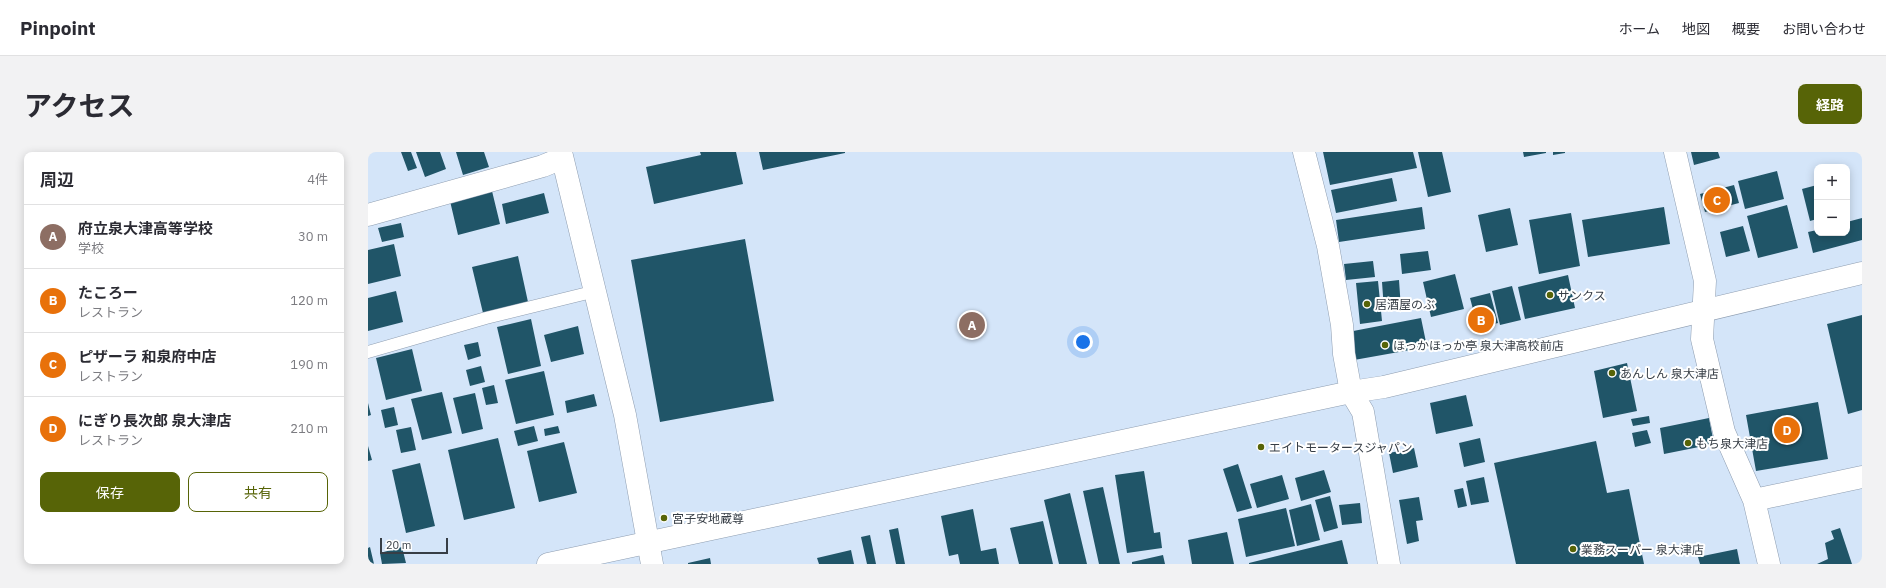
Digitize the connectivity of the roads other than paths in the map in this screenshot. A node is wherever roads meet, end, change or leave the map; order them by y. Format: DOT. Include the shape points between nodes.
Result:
graph roads {
  1 [pos="1304,152"];
  2 [pos="1675,152"];
  3 [pos="562,155"];
  4 [pos="368,215"];
  5 [pos="1862,273"];
  6 [pos="596,291"];
  7 [pos="1704,310"];
  8 [pos="368,352"];
  9 [pos="1351,392"];
  10 [pos="1862,477"];
  11 [pos="1754,500"];
  12 [pos="650,554"];
  13 [pos="548,564"];
  14 [pos="1389,564"];
  15 [pos="1769,564"];
  1 -- 9 [label="street" via="1328,246"];
  2 -- 7 [label="street" via="1705,281"];
  3 -- 4 [label="street" via="543,166"];
  3 -- 6 [label="street"];
  5 -- 7 [label="street"];
  6 -- 8 [label="lane" via="486,318"];
  6 -- 12 [label="street" via="625,415"];
  7 -- 9 [label="street" via="1384,387"];
  7 -- 11 [label="street" via="1702,340 1724,432"];
  9 -- 12 [label="street"];
  9 -- 14 [label="street" via="1363,412"];
  10 -- 11 [label="street"];
  11 -- 15 [label="street"];
  12 -- 13 [label="street"];
}
